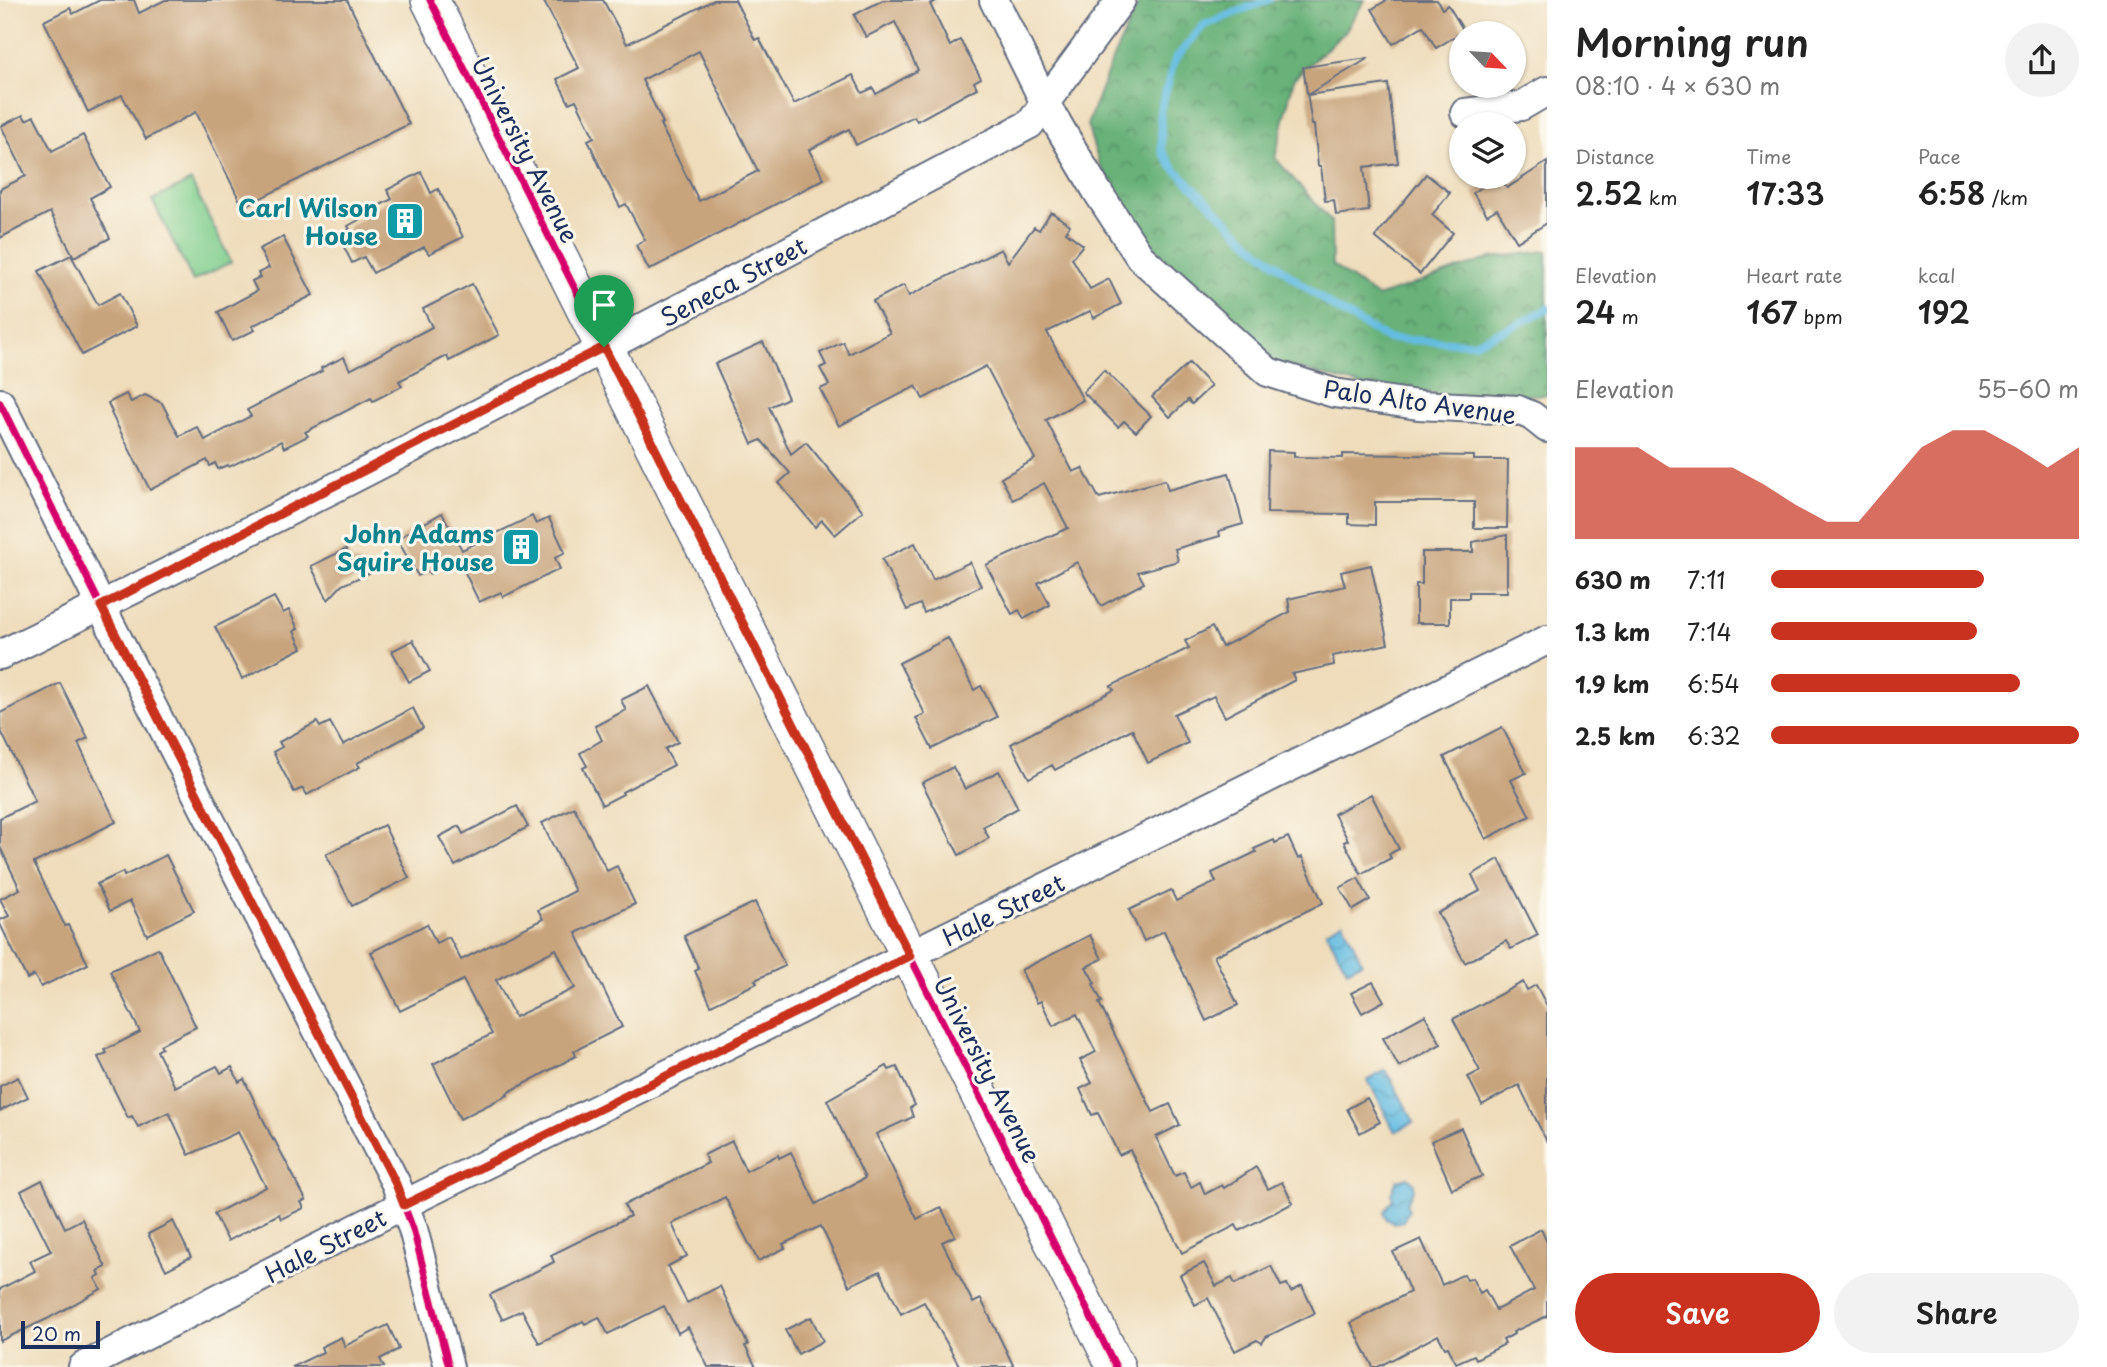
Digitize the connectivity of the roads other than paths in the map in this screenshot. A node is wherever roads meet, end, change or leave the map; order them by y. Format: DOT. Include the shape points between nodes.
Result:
graph roads {
  1 [pos="430,0"];
  2 [pos="994,0"];
  3 [pos="1121,0"];
  4 [pos="1547,91"];
  5 [pos="1045,103"];
  6 [pos="1473,112"];
  7 [pos="604,347"];
  8 [pos="0,402"];
  9 [pos="1547,428"];
  10 [pos="101,606"];
  11 [pos="1547,640"];
  12 [pos="0,654"];
  13 [pos="910,956"];
  14 [pos="404,1205"];
  15 [pos="83,1367"];
  16 [pos="449,1367"];
  17 [pos="1116,1367"];
  1 -- 7 [label="main road, University Avenue"];
  2 -- 5 [label="street, Palo Alto Avenue"];
  3 -- 5 [label="street"];
  4 -- 6 [label="street" via="1521,106"];
  5 -- 7 [label="street, Seneca Street" via="1030,124"];
  5 -- 9 [label="street, Palo Alto Avenue" via="1140,257 1268,372 1334,393 1419,405 1518,410"];
  7 -- 10 [label="street, Seneca Street"];
  7 -- 13 [label="main road, University Avenue"];
  8 -- 10 [label="street"];
  10 -- 12 [label="street, Seneca Street"];
  10 -- 14 [label="street"];
  11 -- 13 [label="street, Hale Street"];
  13 -- 14 [label="street, Hale Street"];
  13 -- 17 [label="main road, University Avenue"];
  14 -- 15 [label="street, Hale Street"];
  14 -- 16 [label="street"];
}
